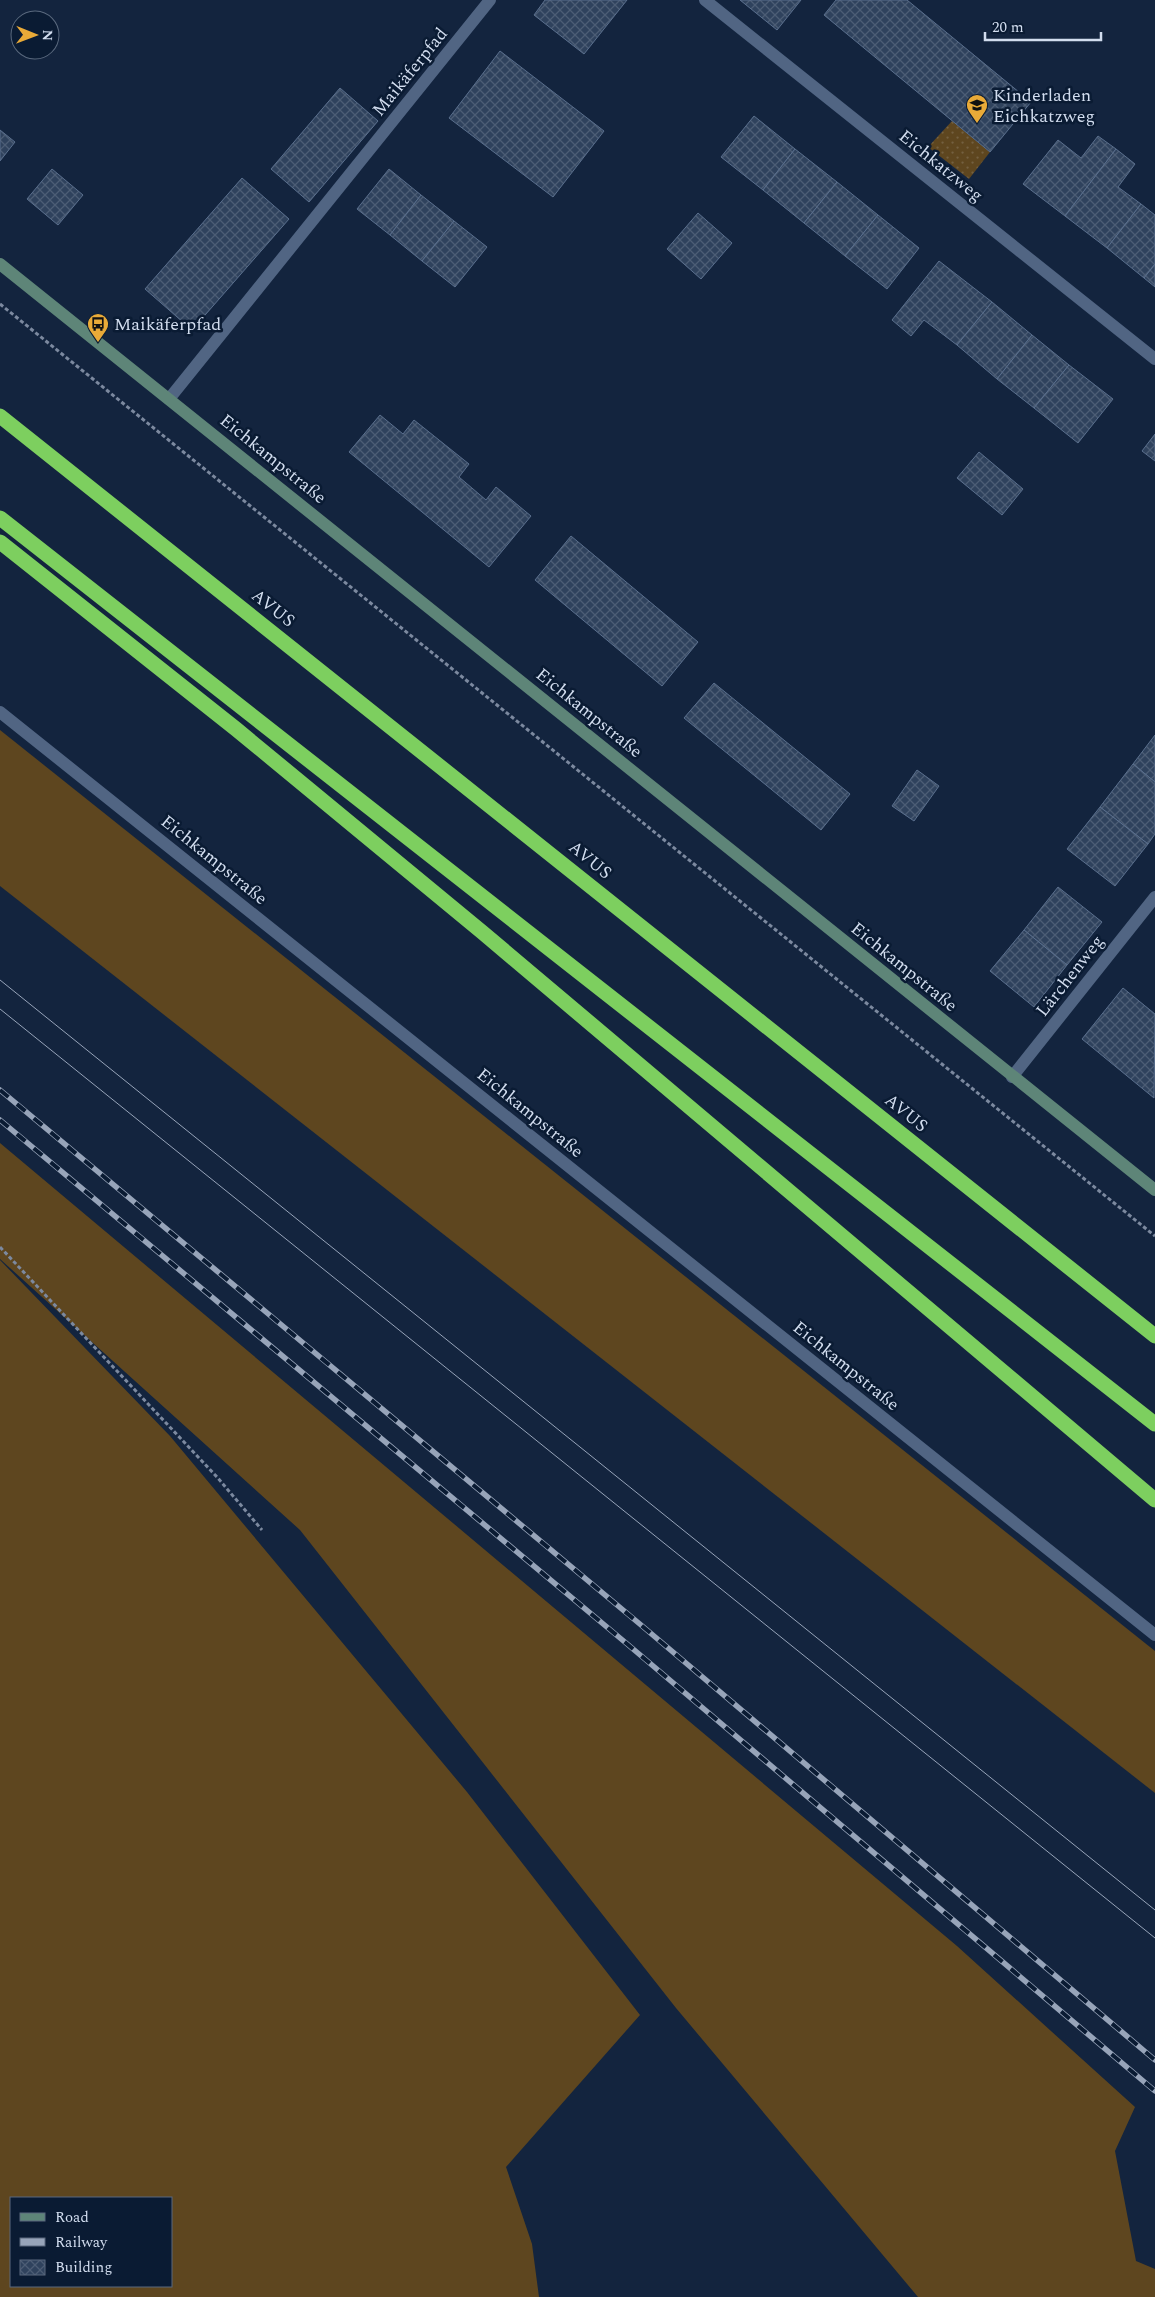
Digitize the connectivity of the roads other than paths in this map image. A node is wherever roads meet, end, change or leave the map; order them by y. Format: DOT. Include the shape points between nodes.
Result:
graph roads {
  1 [pos="490,0"];
  2 [pos="705,0"];
  3 [pos="0,264"];
  4 [pos="1155,359"];
  5 [pos="169,399"];
  6 [pos="0,416"];
  7 [pos="0,518"];
  8 [pos="0,542"];
  9 [pos="0,712"];
  10 [pos="1155,897"];
  11 [pos="1012,1077"];
  12 [pos="1155,1190"];
  13 [pos="1155,1336"];
  14 [pos="1155,1424"];
  15 [pos="1155,1500"];
  16 [pos="1155,1635"];
  1 -- 5 [label="street, Maikäferpfad"];
  2 -- 4 [label="street, Eichkatzweg"];
  3 -- 5 [label="street, Eichkampstraße"];
  5 -- 11 [label="street, Eichkampstraße"];
  6 -- 13 [label="highway, AVUS"];
  7 -- 14 [label="highway"];
  8 -- 15 [label="highway" via="236,729 466,919"];
  9 -- 16 [label="street, Eichkampstraße"];
  10 -- 11 [label="street, Lärchenweg"];
  11 -- 12 [label="street, Eichkampstraße"];
}
